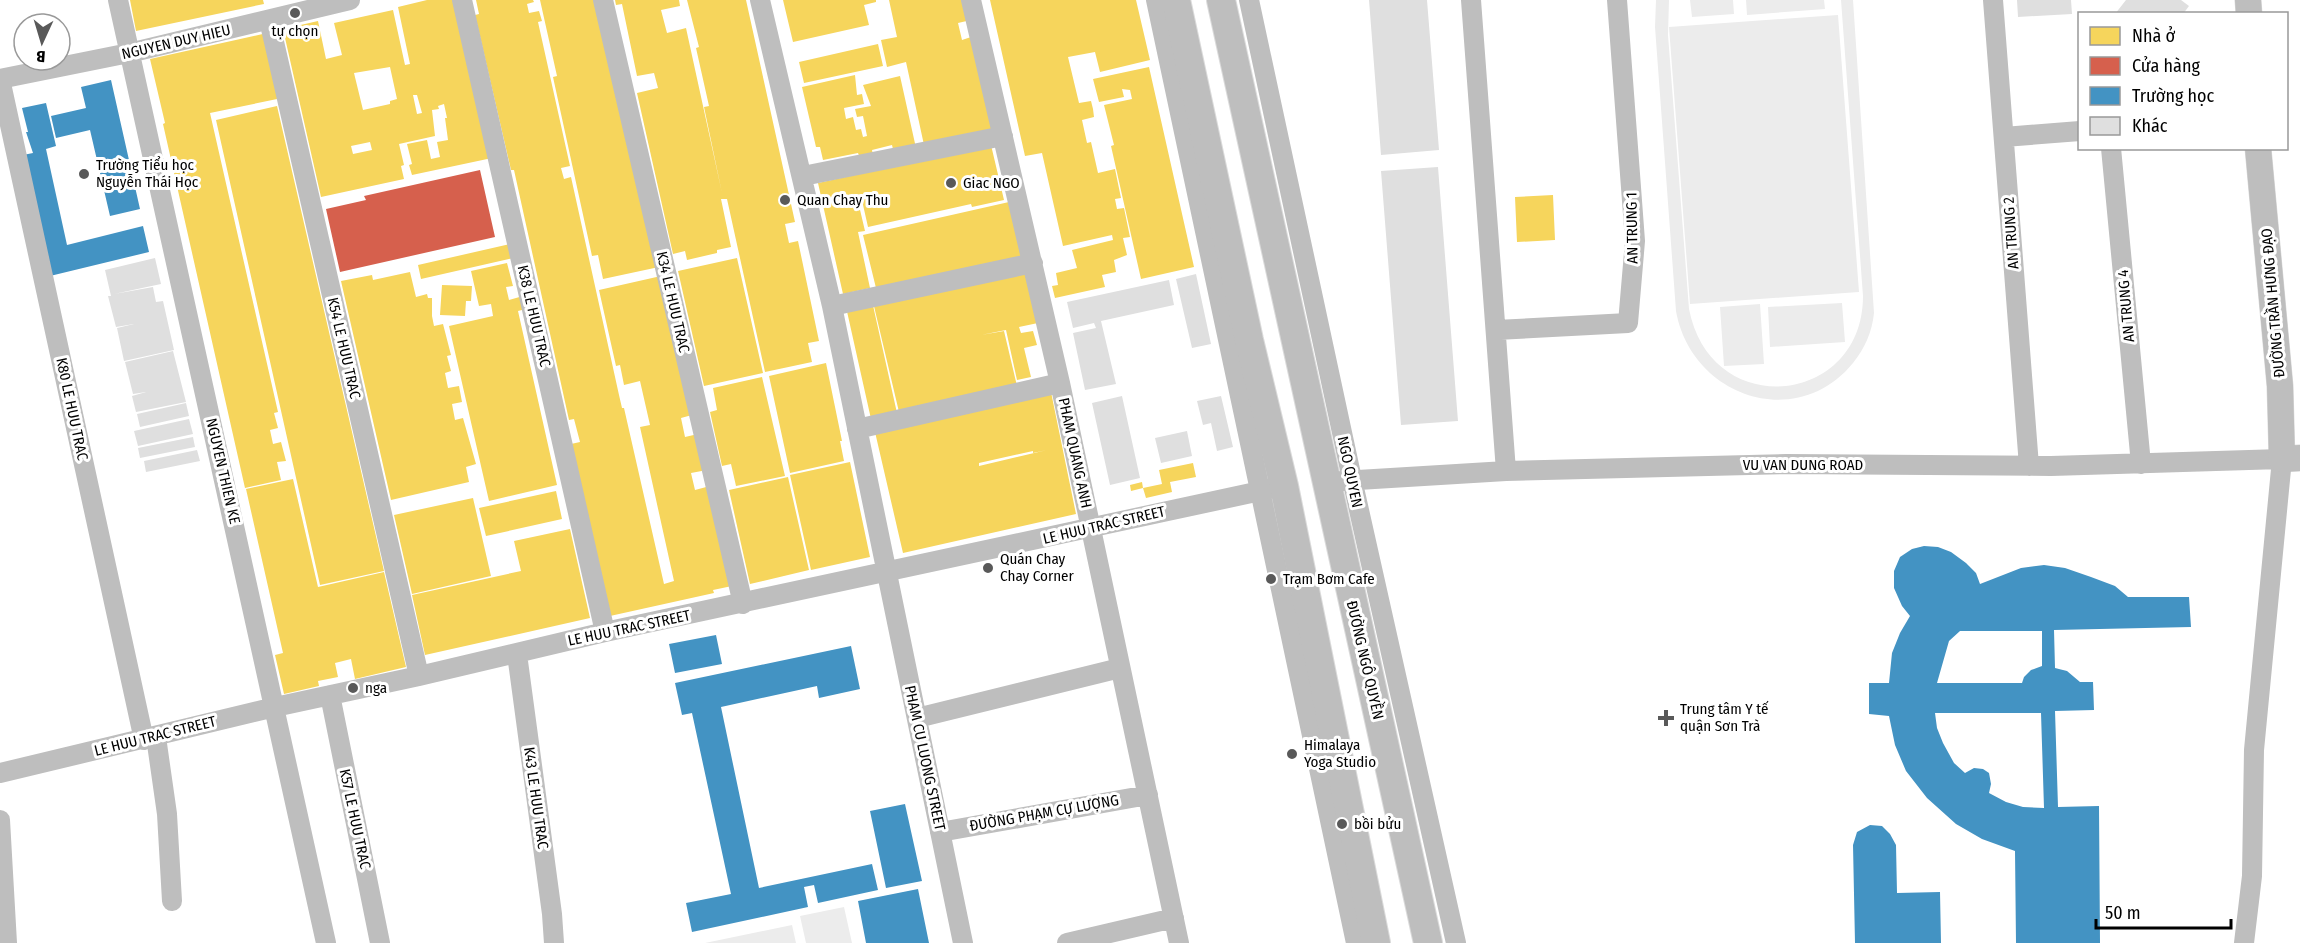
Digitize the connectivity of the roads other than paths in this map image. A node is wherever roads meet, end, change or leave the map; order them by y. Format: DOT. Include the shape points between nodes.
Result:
graph roads {
  1 [pos="118,0"];
  2 [pos="350,0"];
  3 [pos="462,0"];
  4 [pos="603,0"];
  5 [pos="760,0"];
  6 [pos="971,0"];
  7 [pos="1156,0"];
  8 [pos="1176,0"];
  9 [pos="1221,0"];
  10 [pos="1249,0"];
  11 [pos="1471,0"];
  12 [pos="1617,0"];
  13 [pos="1993,0"];
  14 [pos="326,3"];
  15 [pos="269,20"];
  16 [pos="129,53"];
  17 [pos="0,79"];
  18 [pos="2078,131"];
  19 [pos="1003,136"];
  20 [pos="2004,137"];
  21 [pos="2111,150"];
  22 [pos="2258,150"];
  23 [pos="803,176"];
  24 [pos="1033,263"];
  25 [pos="832,306"];
  26 [pos="1496,330"];
  27 [pos="1060,383"];
  28 [pos="857,429"];
  29 [pos="2291,458"];
  30 [pos="2141,464"];
  31 [pos="2029,466"];
  32 [pos="1506,471"];
  33 [pos="1338,481"];
  34 [pos="1271,488"];
  35 [pos="1090,529"];
  36 [pos="887,572"];
  37 [pos="743,604"];
  38 [pos="605,632"];
  39 [pos="516,654"];
  40 [pos="1120,668"];
  41 [pos="420,676"];
  42 [pos="330,695"];
  43 [pos="275,707"];
  44 [pos="916,718"];
  45 [pos="150,738"];
  46 [pos="0,773"];
  47 [pos="1148,795"];
  48 [pos="0,820"];
  49 [pos="940,832"];
  50 [pos="171,901"];
  51 [pos="1174,918"];
  52 [pos="7,943"];
  53 [pos="326,943"];
  54 [pos="380,943"];
  55 [pos="554,943"];
  56 [pos="963,943"];
  57 [pos="1067,943"];
  58 [pos="1179,943"];
  59 [pos="1356,943"];
  60 [pos="1376,943"];
  61 [pos="1428,943"];
  62 [pos="1456,943"];
  63 [pos="2244,943"];
  1 -- 16 [label="street, NGUYEN THIEN KE"];
  2 -- 14 [label="street, NGUYEN DUY HIEU"];
  3 -- 38 [label="street, K38 LE HUU TRAC"];
  4 -- 37 [label="street, K34 LE HUU TRAC"];
  5 -- 23 [label="street, PHAM CU LUONG STREET"];
  6 -- 19 [label="street, PHAM QUANG ANH"];
  7 -- 34 [label="street"];
  8 -- 34 [label="highway" via="1249,340"];
  9 -- 33 [label="highway, NGO QUYEN"];
  10 -- 33 [label="street, NGO QUYEN"];
  11 -- 26 [label="street"];
  12 -- 26 [label="street, AN TRUNG 1" via="1635,241 1628,323"];
  13 -- 20 [label="street, AN TRUNG 2"];
  14 -- 15 [label="street, NGUYEN DUY HIEU"];
  15 -- 16 [label="street, NGUYEN DUY HIEU"];
  15 -- 41 [label="street, K54 LE HUU TRAC"];
  16 -- 17 [label="street, NGUYEN DUY HIEU"];
  16 -- 43 [label="street, NGUYEN THIEN KE"];
  17 -- 45 [label="street, K80 LE HUU TRAC"];
  18 -- 20 [label="street"];
  19 -- 23 [label="street"];
  19 -- 24 [label="street, PHAM QUANG ANH"];
  20 -- 31 [label="street, AN TRUNG 2"];
  21 -- 30 [label="street, AN TRUNG 4"];
  22 -- 29 [label="main road, ĐƯỜNG TRẦN HƯNG ĐẠO" via="2280,386"];
  23 -- 25 [label="street, PHAM CU LUONG STREET"];
  24 -- 25 [label="street"];
  24 -- 27 [label="street, PHAM QUANG ANH"];
  25 -- 28 [label="street, PHAM CU LUONG STREET"];
  26 -- 32 [label="street"];
  27 -- 28 [label="street"];
  27 -- 35 [label="street, PHAM QUANG ANH"];
  28 -- 36 [label="street, PHAM CU LUONG STREET"];
  29 -- 30 [label="street, VU VAN DUNG ROAD"];
  29 -- 63 [label="street" via="2254,750 2252,876"];
  30 -- 31 [label="street, VU VAN DUNG ROAD"];
  31 -- 32 [label="street, VU VAN DUNG ROAD" via="1786,464"];
  32 -- 33 [label="street, VU VAN DUNG ROAD"];
  33 -- 34 [label="highway"];
  33 -- 61 [label="highway, ĐƯỜNG NGÔ QUYỀN"];
  33 -- 62 [label="street, NGO QUYEN"];
  34 -- 35 [label="street, LE HUU TRAC STREET"];
  34 -- 59 [label="street"];
  34 -- 60 [label="highway"];
  35 -- 36 [label="street, LE HUU TRAC STREET"];
  35 -- 40 [label="street, PHAM QUANG ANH"];
  36 -- 37 [label="street, LE HUU TRAC STREET"];
  36 -- 44 [label="street, PHAM CU LUONG STREET"];
  37 -- 38 [label="street, LE HUU TRAC STREET"];
  38 -- 39 [label="street, LE HUU TRAC STREET"];
  39 -- 41 [label="street, LE HUU TRAC STREET"];
  39 -- 55 [label="street, K43 LE HUU TRAC"];
  40 -- 44 [label="street"];
  40 -- 47 [label="street, PHAM QUANG ANH"];
  41 -- 42 [label="street, LE HUU TRAC STREET"];
  42 -- 43 [label="street, LE HUU TRAC STREET"];
  42 -- 54 [label="street, K57 LE HUU TRAC"];
  43 -- 45 [label="street, LE HUU TRAC STREET"];
  43 -- 53 [label="street, NGUYEN THIEN KE"];
  44 -- 49 [label="street, PHAM CU LUONG STREET"];
  45 -- 46 [label="street, LE HUU TRAC STREET"];
  45 -- 50 [label="street, K80 LE HUU TRAC" via="167,814"];
  47 -- 49 [label="street, ĐƯỜNG PHẠM CỰ LƯỢNG"];
  47 -- 51 [label="street, PHAM QUANG ANH"];
  48 -- 52 [label="street"];
  49 -- 56 [label="street, PHAM CU LUONG STREET"];
  51 -- 57 [label="street"];
  51 -- 58 [label="street, PHAM QUANG ANH"];
}
